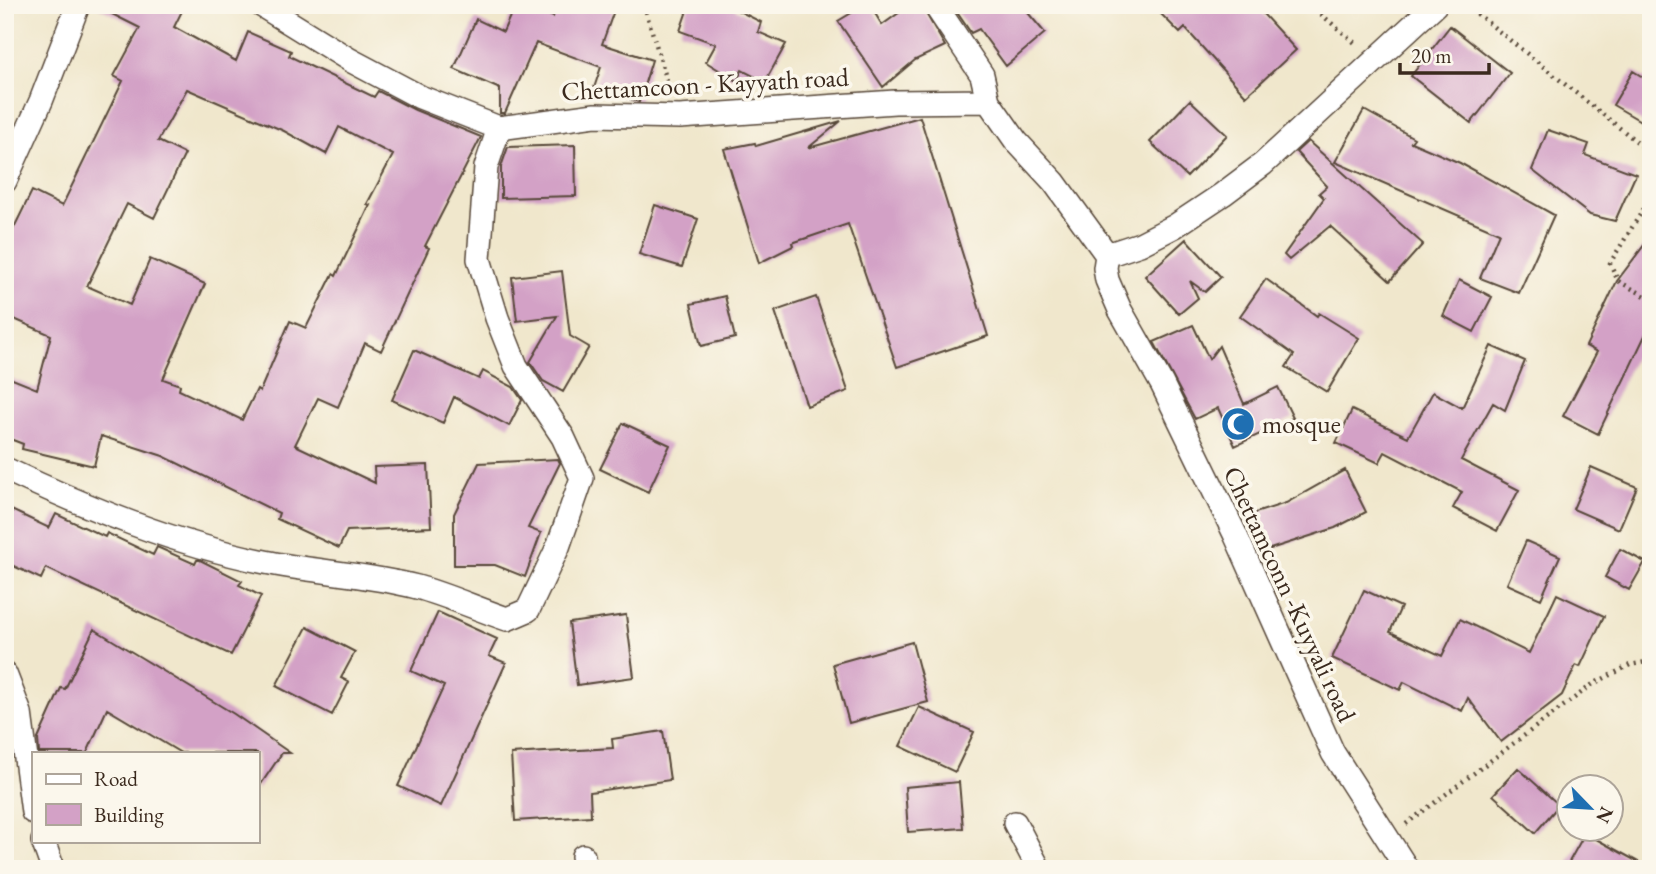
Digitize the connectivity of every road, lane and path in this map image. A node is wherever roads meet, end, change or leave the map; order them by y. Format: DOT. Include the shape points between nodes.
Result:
graph roads {
  1 [pos="78,5"];
  2 [pos="261,5"];
  3 [pos="644,5"];
  4 [pos="935,5"];
  5 [pos="1310,5"];
  6 [pos="1435,5"];
  7 [pos="1466,5"];
  8 [pos="1376,62"];
  9 [pos="988,101"];
  10 [pos="680,117"];
  11 [pos="499,128"];
  12 [pos="1651,153"];
  13 [pos="5,181"];
  14 [pos="1651,197"];
  15 [pos="1107,255"];
  16 [pos="1651,299"];
  17 [pos="5,470"];
  18 [pos="1651,662"];
  19 [pos="5,674"];
  20 [pos="32,804"];
  21 [pos="1015,823"];
  22 [pos="1388,837"];
  23 [pos="43,842"];
  24 [pos="53,869"];
  25 [pos="1039,869"];
  26 [pos="1407,869"];
  1 -- 13 [label="street"];
  2 -- 11 [label="street, Chettamcoon - Kayyath road" via="420,97"];
  3 -- 10 [label="path"];
  4 -- 9 [label="street" via="982,75"];
  5 -- 8 [label="path"];
  6 -- 8 [label="street"];
  7 -- 12 [label="path"];
  8 -- 15 [label="street" via="1223,194 1152,238"];
  9 -- 10 [label="street, Chettamcoon - Kayyath road" via="895,102"];
  9 -- 15 [label="street"];
  10 -- 11 [label="street, Chettamcoon - Kayyath road" via="595,115"];
  11 -- 17 [label="street" via="486,167 480,259 496,318 516,366 563,437 582,478 564,535 528,610 507,619 418,587 253,559 92,509"];
  14 -- 16 [label="path" via="1610,263 1618,281"];
  15 -- 22 [label="street, Chettamconn -Kuyyali road" via="1107,280 1120,310 1236,534 1333,753"];
  18 -- 22 [label="path" via="1630,664 1592,684"];
  19 -- 20 [label="street" via="20,713"];
  21 -- 25 [label="street"];
  22 -- 26 [label="street, Chettamconn -Kuyyali road"];
  23 -- 24 [label="street"];
}
